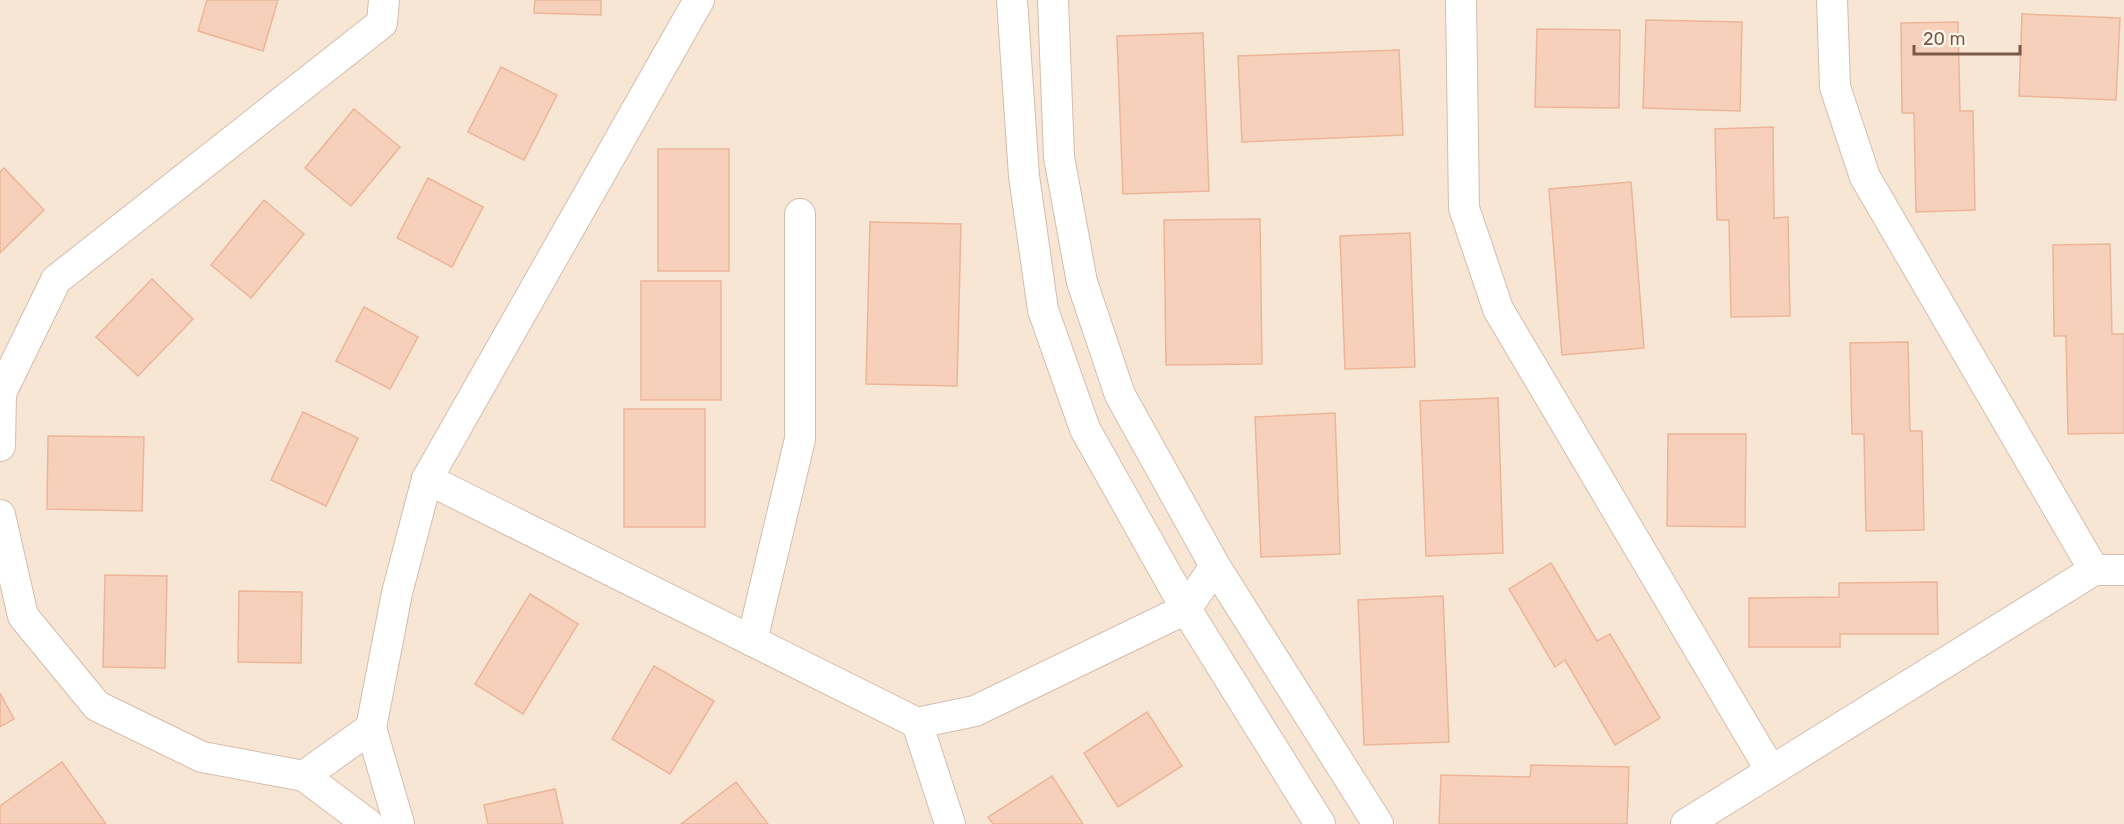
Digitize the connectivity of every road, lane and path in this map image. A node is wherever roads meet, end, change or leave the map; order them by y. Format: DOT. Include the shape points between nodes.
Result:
graph roads {
  1 [pos="384,0"];
  2 [pos="699,0"];
  3 [pos="1012,0"];
  4 [pos="1053,0"];
  5 [pos="1461,0"];
  6 [pos="1832,0"];
  7 [pos="800,214"];
  8 [pos="0,446"];
  9 [pos="427,479"];
  10 [pos="0,515"];
  11 [pos="1215,566"];
  12 [pos="2094,570"];
  13 [pos="2124,570"];
  14 [pos="1186,609"];
  15 [pos="752,641"];
  16 [pos="917,723"];
  17 [pos="371,728"];
  18 [pos="1771,771"];
  19 [pos="304,776"];
  20 [pos="368,824"];
  21 [pos="399,824"];
  22 [pos="950,824"];
  23 [pos="1320,824"];
  24 [pos="1378,824"];
  25 [pos="1686,824"];
  1 -- 8 [label="street" via="382,23 56,280 1,393"];
  2 -- 9 [label="street"];
  3 -- 14 [label="street" via="1024,176 1043,310 1085,429"];
  4 -- 11 [label="street" via="1059,157 1082,282 1120,395"];
  5 -- 18 [label="street" via="1464,208 1498,309"];
  6 -- 12 [label="street" via="1836,87 1865,177"];
  7 -- 15 [label="street" via="800,439"];
  9 -- 15 [label="street"];
  9 -- 17 [label="street" via="397,593"];
  10 -- 19 [label="street" via="23,616 97,706 202,757"];
  11 -- 14 [label="street"];
  11 -- 24 [label="street"];
  12 -- 13 [label="street"];
  12 -- 18 [label="street"];
  14 -- 16 [label="street" via="975,711"];
  14 -- 23 [label="street"];
  15 -- 16 [label="street"];
  16 -- 22 [label="street"];
  17 -- 19 [label="street"];
  17 -- 21 [label="street"];
  18 -- 25 [label="street"];
  19 -- 20 [label="street"];
}
